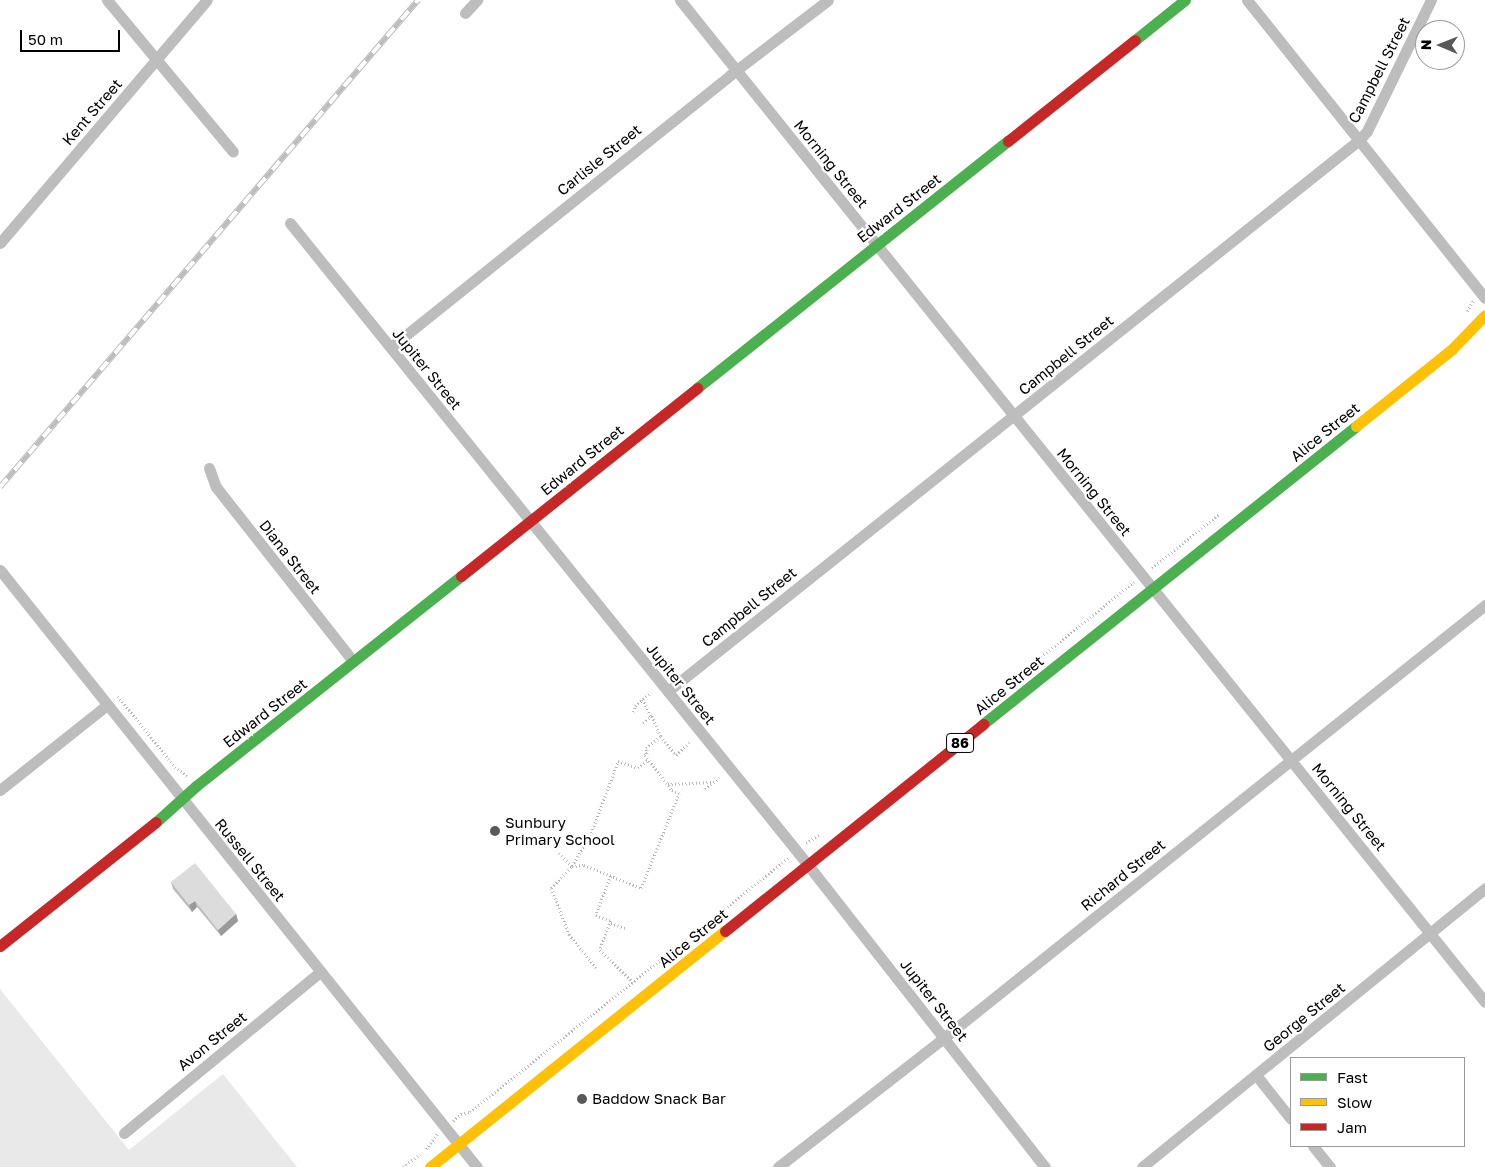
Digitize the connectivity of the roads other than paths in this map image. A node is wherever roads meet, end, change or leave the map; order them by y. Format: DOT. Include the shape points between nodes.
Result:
graph roads {
  1 [pos="107,0"];
  2 [pos="207,0"];
  3 [pos="477,0"];
  4 [pos="680,0"];
  5 [pos="828,0"];
  6 [pos="1185,0"];
  7 [pos="1247,0"];
  8 [pos="1431,0"];
  9 [pos="465,12"];
  10 [pos="156,60"];
  11 [pos="737,70"];
  12 [pos="1359,140"];
  13 [pos="233,152"];
  14 [pos="290,223"];
  15 [pos="0,243"];
  16 [pos="877,245"];
  17 [pos="1482,295"];
  18 [pos="1485,315"];
  19 [pos="390,347"];
  20 [pos="1014,416"];
  21 [pos="208,468"];
  22 [pos="530,520"];
  23 [pos="0,570"];
  24 [pos="1153,588"];
  25 [pos="1485,605"];
  26 [pos="353,661"];
  27 [pos="668,691"];
  28 [pos="107,705"];
  29 [pos="1292,760"];
  30 [pos="0,790"];
  31 [pos="182,799"];
  32 [pos="808,865"];
  33 [pos="1485,888"];
  34 [pos="1430,933"];
  35 [pos="0,946"];
  36 [pos="320,972"];
  37 [pos="1485,1002"];
  38 [pos="945,1037"];
  39 [pos="1256,1075"];
  40 [pos="1290,1118"];
  41 [pos="124,1133"];
  42 [pos="459,1144"];
  43 [pos="1314,1147"];
  44 [pos="430,1167"];
  45 [pos="477,1167"];
  46 [pos="778,1167"];
  47 [pos="1045,1167"];
  48 [pos="1142,1167"];
  49 [pos="1330,1167"];
  1 -- 10 [label="street"];
  2 -- 10 [label="street, Kent Street"];
  3 -- 9 [label="street"];
  4 -- 11 [label="street, Morning Street"];
  5 -- 11 [label="street, Carlisle Street"];
  6 -- 16 [label="street, Edward Street"];
  7 -- 12 [label="street"];
  8 -- 12 [label="street, Campbell Street" via="1367,131"];
  10 -- 13 [label="street"];
  10 -- 15 [label="street, Kent Street"];
  11 -- 16 [label="street, Morning Street"];
  11 -- 19 [label="street, Carlisle Street"];
  12 -- 17 [label="street"];
  12 -- 20 [label="street, Campbell Street"];
  14 -- 19 [label="street, Jupiter Street"];
  16 -- 20 [label="street, Morning Street"];
  16 -- 22 [label="street, Edward Street"];
  18 -- 24 [label="street, Alice Street / 86" via="1452,348"];
  19 -- 22 [label="street, Jupiter Street"];
  20 -- 24 [label="street, Morning Street"];
  20 -- 27 [label="street, Campbell Street"];
  21 -- 26 [label="street, Diana Street" via="216,487"];
  22 -- 26 [label="street, Edward Street"];
  22 -- 27 [label="street, Jupiter Street"];
  23 -- 28 [label="street, Russell Street"];
  24 -- 29 [label="street, Morning Street"];
  24 -- 32 [label="street, Alice Street / 86"];
  25 -- 29 [label="street, Richard Street"];
  26 -- 31 [label="street, Edward Street"];
  27 -- 32 [label="street, Jupiter Street"];
  28 -- 30 [label="street"];
  28 -- 31 [label="street, Russell Street"];
  29 -- 34 [label="street, Morning Street"];
  29 -- 38 [label="street, Richard Street"];
  31 -- 35 [label="street, Edward Street"];
  31 -- 36 [label="street, Russell Street"];
  32 -- 38 [label="street, Jupiter Street"];
  32 -- 42 [label="street, Alice Street / 86"];
  33 -- 34 [label="street, George Street"];
  34 -- 37 [label="street, Morning Street"];
  34 -- 39 [label="street, George Street"];
  36 -- 41 [label="street, Avon Street"];
  36 -- 42 [label="street, Russell Street"];
  38 -- 46 [label="street, Richard Street"];
  38 -- 47 [label="street, Jupiter Street"];
  39 -- 40 [label="street"];
  39 -- 48 [label="street, George Street"];
  42 -- 44 [label="street, Alice Street / 86"];
  42 -- 45 [label="street, Russell Street"];
  43 -- 49 [label="street"];
}
